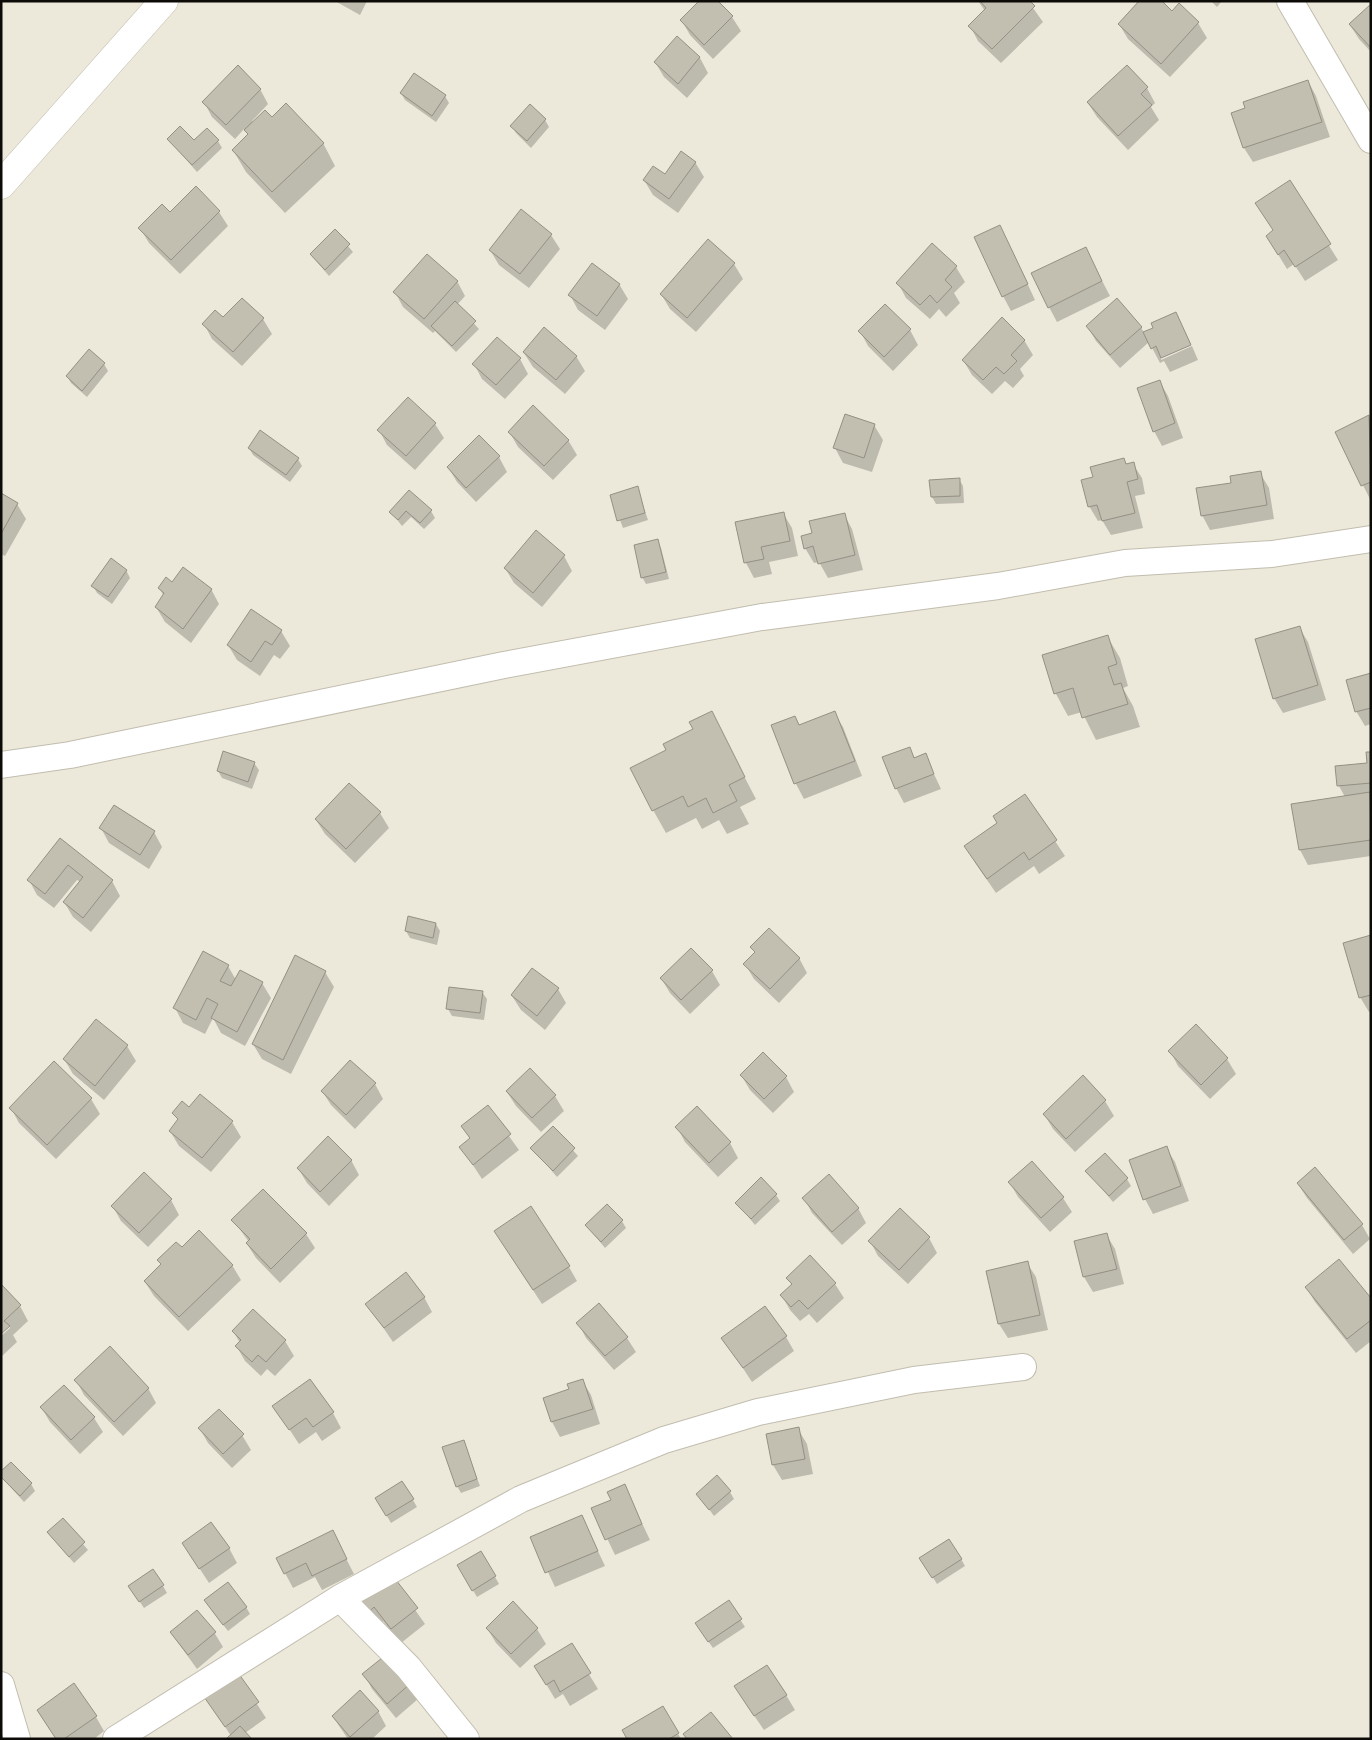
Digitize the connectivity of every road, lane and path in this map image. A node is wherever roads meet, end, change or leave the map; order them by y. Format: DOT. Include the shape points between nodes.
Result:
graph roads {
  1 [pos="164,1"];
  2 [pos="1290,1"];
  3 [pos="1371,140"];
  4 [pos="1,185"];
  5 [pos="1371,539"];
  6 [pos="1,765"];
  7 [pos="1023,1367"];
  8 [pos="340,1598"];
  9 [pos="1,1685"];
  10 [pos="17,1739"];
  11 [pos="116,1739"];
  12 [pos="466,1739"];
  1 -- 4 [label="main road"];
  2 -- 3 [label="street"];
  5 -- 6 [label="street" via="1272,554 1125,563 998,586 762,617 504,665 70,755"];
  7 -- 8 [label="street" via="914,1380 758,1412 664,1440 521,1498"];
  8 -- 11 [label="street"];
  8 -- 12 [label="street" via="408,1667"];
  9 -- 10 [label="street"];
}
